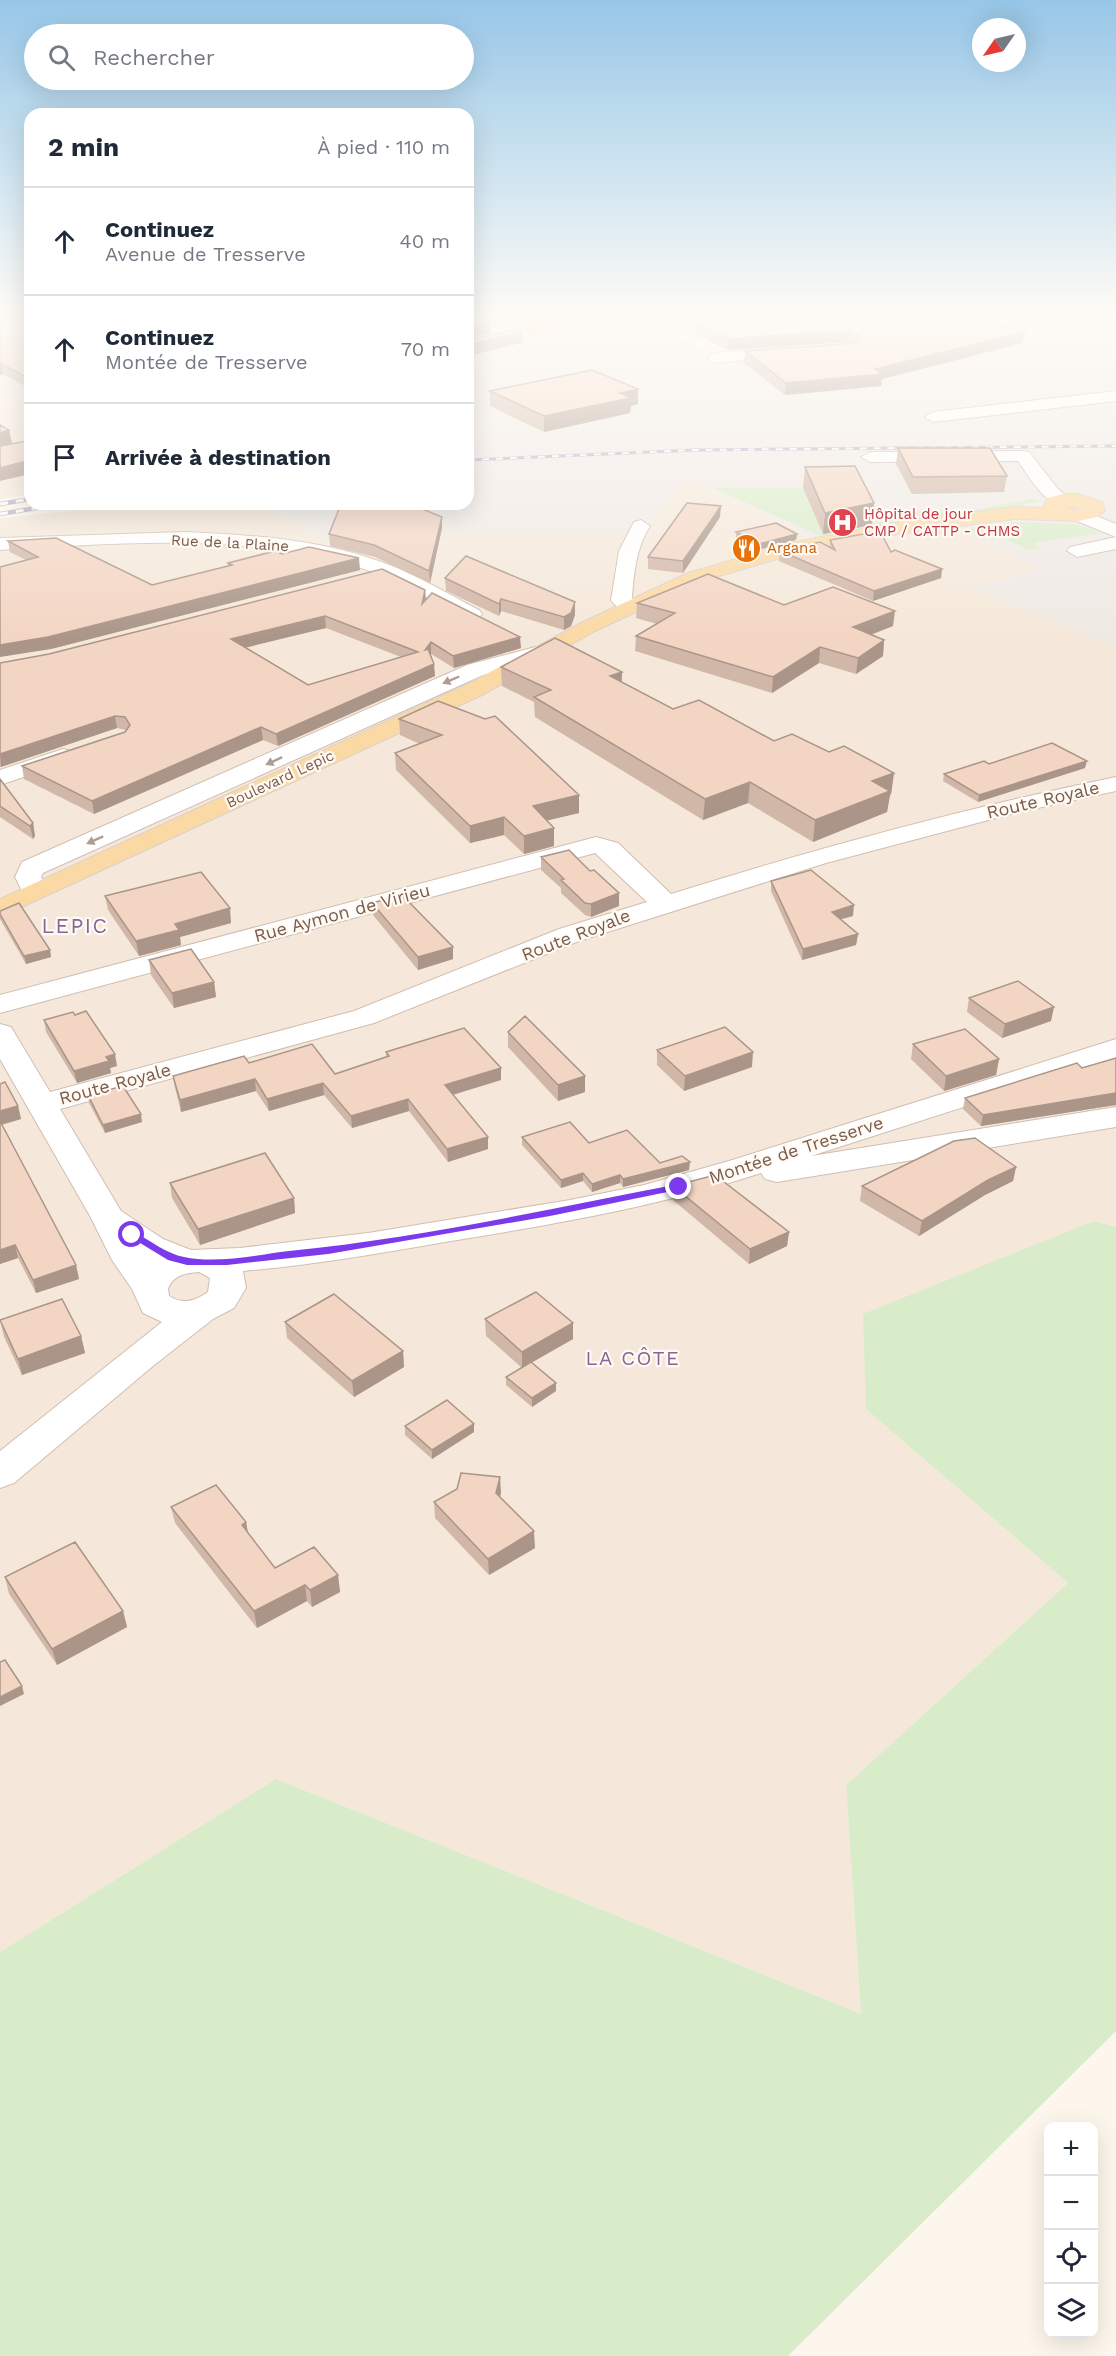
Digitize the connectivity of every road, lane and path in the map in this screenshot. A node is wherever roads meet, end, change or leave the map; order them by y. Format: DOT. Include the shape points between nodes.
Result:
graph roads {
  1 [pos="870,457"];
  2 [pos="1116,505"];
  3 [pos="1076,508"];
  4 [pos="641,526"];
  5 [pos="1116,535"];
  6 [pos="0,544"];
  7 [pos="1077,551"];
  8 [pos="384,572"];
  9 [pos="351,580"];
  10 [pos="630,606"];
  11 [pos="491,623"];
  12 [pos="523,639"];
  13 [pos="547,650"];
  14 [pos="86,748"];
  15 [pos="0,778"];
  16 [pos="1116,784"];
  17 [pos="15,895"];
  18 [pos="664,903"];
  19 [pos="0,1004"];
  20 [pos="0,1033"];
  21 [pos="1116,1048"];
  22 [pos="42,1104"];
  23 [pos="1116,1117"];
  24 [pos="728,1172"];
  25 [pos="107,1216"];
  26 [pos="328,1251"];
  27 [pos="197,1262"];
  28 [pos="153,1296"];
  29 [pos="214,1302"];
  30 [pos="140,1357"];
  31 [pos="0,1473"];
  1 -- 3 [label="street" via="1023,456 1052,493"];
  2 -- 3 [label="main road, Boulevard Lepic"];
  3 -- 5 [label="street"];
  3 -- 10 [label="main road, Boulevard Lepic" via="912,526 791,549 695,577"];
  4 -- 10 [label="street" via="634,535 622,590 621,600"];
  5 -- 7 [label="street"];
  6 -- 8 [label="street, Rue de la Plaine" via="222,539 287,544 367,563"];
  8 -- 9 [label="street"];
  8 -- 11 [label="street, Rue de la Plaine"];
  10 -- 13 [label="main road, Boulevard Lepic"];
  12 -- 13 [label="street"];
  13 -- 17 [label="main road, Boulevard Lepic" via="476,689"];
  14 -- 15 [label="street"];
  16 -- 18 [label="street, Route Royale" via="864,844"];
  18 -- 19 [label="street, Rue Aymon de Virieu" via="609,849 596,845"];
  18 -- 22 [label="street, Route Royale" via="569,935 364,1017"];
  20 -- 22 [label="street"];
  21 -- 24 [label="street, Montée de Tresserve"];
  22 -- 25 [label="street"];
  23 -- 24 [label="street" via="784,1172"];
  24 -- 26 [label="street, Montée de Tresserve" via="636,1196"];
  25 -- 27 [label="street" via="151,1247"];
  25 -- 28 [label="street"];
  26 -- 27 [label="street"];
  26 -- 29 [label="street"];
  27 -- 28 [label="street" via="170,1266 156,1276"];
  27 -- 29 [label="street" via="227,1273 230,1282"];
  28 -- 29 [label="street" via="168,1311 184,1314"];
  28 -- 30 [label="street" via="158,1317"];
  29 -- 30 [label="street"];
  30 -- 31 [label="street"];
}
